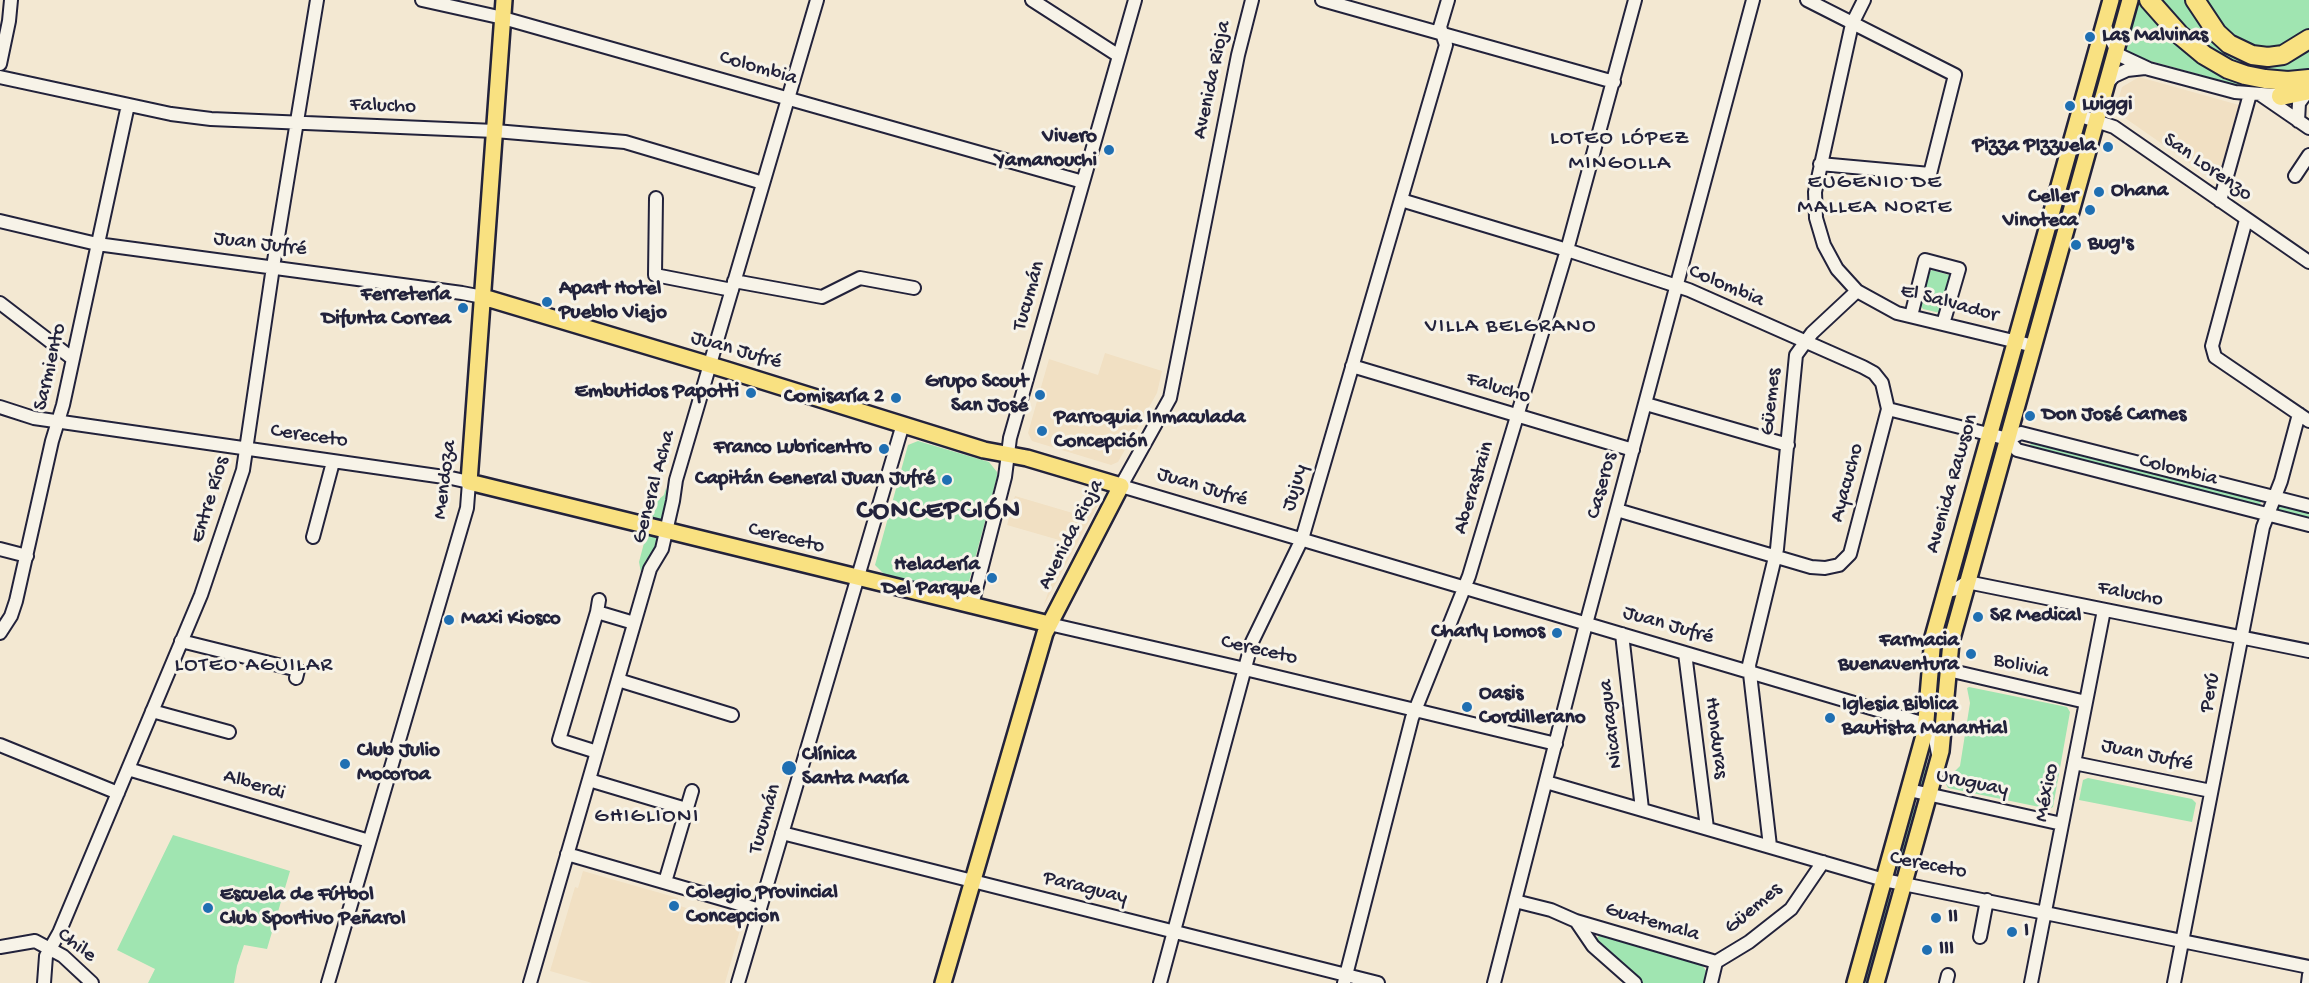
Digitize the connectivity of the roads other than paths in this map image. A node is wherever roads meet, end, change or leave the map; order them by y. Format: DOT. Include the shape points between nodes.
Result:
graph roads {
  1 [pos="11,0"];
  2 [pos="317,0"];
  3 [pos="422,0"];
  4 [pos="504,0"];
  5 [pos="817,0"];
  6 [pos="1032,0"];
  7 [pos="1135,0"];
  8 [pos="1252,0"];
  9 [pos="1322,0"];
  10 [pos="1448,0"];
  11 [pos="1635,0"];
  12 [pos="1753,0"];
  13 [pos="1807,0"];
  14 [pos="1864,0"];
  15 [pos="2110,0"];
  16 [pos="2149,0"];
  17 [pos="2195,0"];
  18 [pos="2129,5"];
  19 [pos="503,18"];
  20 [pos="1852,23"];
  21 [pos="2104,25"];
  22 [pos="1442,33"];
  23 [pos="2309,39"];
  24 [pos="2116,52"];
  25 [pos="1119,56"];
  26 [pos="0,64"];
  27 [pos="2148,69"];
  28 [pos="0,77"];
  29 [pos="1614,82"];
  30 [pos="2108,82"];
  31 [pos="2308,90"];
  32 [pos="2255,94"];
  33 [pos="2281,96"];
  34 [pos="789,97"];
  35 [pos="128,105"];
  36 [pos="2078,115"];
  37 [pos="2298,121"];
  38 [pos="2097,122"];
  39 [pos="296,123"];
  40 [pos="2309,128"];
  41 [pos="495,131"];
  42 [pos="2309,155"];
  43 [pos="1820,164"];
  44 [pos="2295,176"];
  45 [pos="1083,182"];
  46 [pos="763,183"];
  47 [pos="656,198"];
  48 [pos="1401,200"];
  49 [pos="2220,201"];
  50 [pos="2246,219"];
  51 [pos="0,221"];
  52 [pos="97,244"];
  53 [pos="1567,250"];
  54 [pos="2309,262"];
  55 [pos="273,267"];
  56 [pos="733,286"];
  57 [pos="1677,286"];
  58 [pos="914,288"];
  59 [pos="1857,291"];
  60 [pos="483,297"];
  61 [pos="0,303"];
  62 [pos="1911,316"];
  63 [pos="1943,324"];
  64 [pos="2015,342"];
  65 [pos="1805,343"];
  66 [pos="2034,346"];
  67 [pos="73,359"];
  68 [pos="710,365"];
  69 [pos="1352,366"];
  70 [pos="1646,404"];
  71 [pos="0,407"];
  72 [pos="1888,409"];
  73 [pos="1517,416"];
  74 [pos="2304,418"];
  75 [pos="58,422"];
  76 [pos="903,424"];
  77 [pos="1989,435"];
  78 [pos="2008,439"];
  79 [pos="1788,445"];
  80 [pos="246,450"];
  81 [pos="1633,450"];
  82 [pos="1008,454"];
  83 [pos="333,462"];
  84 [pos="469,482"];
  85 [pos="1121,486"];
  86 [pos="2274,497"];
  87 [pos="2309,506"];
  88 [pos="1617,510"];
  89 [pos="2268,514"];
  90 [pos="2309,525"];
  91 [pos="666,531"];
  92 [pos="313,537"];
  93 [pos="1302,539"];
  94 [pos="0,549"];
  95 [pos="27,556"];
  96 [pos="1775,557"];
  97 [pos="857,578"];
  98 [pos="1967,582"];
  99 [pos="1465,588"];
  100 [pos="1945,592"];
  101 [pos="972,605"];
  102 [pos="2104,610"];
  103 [pos="634,623"];
  104 [pos="1049,624"];
  105 [pos="1586,624"];
  106 [pos="0,633"];
  107 [pos="1622,634"];
  108 [pos="2241,637"];
  109 [pos="182,641"];
  110 [pos="2309,651"];
  111 [pos="1685,653"];
  112 [pos="1245,669"];
  113 [pos="1948,670"];
  114 [pos="1749,672"];
  115 [pos="296,678"];
  116 [pos="618,680"];
  117 [pos="2086,702"];
  118 [pos="1415,710"];
  119 [pos="152,711"];
  120 [pos="732,714"];
  121 [pos="1925,724"];
  122 [pos="229,732"];
  123 [pos="1556,744"];
  124 [pos="0,745"];
  125 [pos="597,752"];
  126 [pos="1938,762"];
  127 [pos="2074,763"];
  128 [pos="128,769"];
  129 [pos="589,780"];
  130 [pos="1546,782"];
  131 [pos="1909,790"];
  132 [pos="692,791"];
  133 [pos="2211,791"];
  134 [pos="118,793"];
  135 [pos="1929,795"];
  136 [pos="686,809"];
  137 [pos="1642,809"];
  138 [pos="2062,824"];
  139 [pos="1707,828"];
  140 [pos="782,833"];
  141 [pos="369,842"];
  142 [pos="1770,846"];
  143 [pos="567,854"];
  144 [pos="1823,862"];
  145 [pos="1884,880"];
  146 [pos="973,881"];
  147 [pos="665,882"];
  148 [pos="1904,883"];
  149 [pos="1988,900"];
  150 [pos="1515,902"];
  151 [pos="760,910"];
  152 [pos="2045,912"];
  153 [pos="1576,921"];
  154 [pos="1174,932"];
  155 [pos="1980,937"];
  156 [pos="2182,940"];
  157 [pos="0,947"];
  158 [pos="50,949"];
  159 [pos="1716,962"];
  160 [pos="2309,967"];
  161 [pos="2309,975"];
  162 [pos="1345,979"];
  163 [pos="44,983"];
  164 [pos="92,983"];
  165 [pos="328,983"];
  166 [pos="530,983"];
  167 [pos="738,983"];
  168 [pos="943,983"];
  169 [pos="1160,983"];
  170 [pos="1378,983"];
  171 [pos="1494,983"];
  172 [pos="1635,983"];
  173 [pos="1712,983"];
  174 [pos="1855,983"];
  175 [pos="1876,983"];
  176 [pos="2031,983"];
  177 [pos="2174,983"];
  178 [pos="2308,983"];
  1 -- 26 [label="street"];
  2 -- 39 [label="street, Entre Ríos"];
  3 -- 19 [label="street, Colombia"];
  4 -- 19 [label="main road, Mendoza"];
  5 -- 34 [label="street, General Acha"];
  6 -- 25 [label="street"];
  7 -- 25 [label="street, Tucumán"];
  8 -- 85 [label="street, Avenida Rioja" via="1170,398"];
  9 -- 22 [label="street"];
  10 -- 22 [label="street, Jujuy" via="1440,27"];
  11 -- 29 [label="street, Aberastain"];
  12 -- 57 [label="street, Caseros"];
  13 -- 20 [label="street"];
  14 -- 20 [label="street"];
  15 -- 18 [label="street"];
  15 -- 21 [label="main road, Avenida Rawson"];
  16 -- 31 [label="highway" via="2180,35 2228,69 2288,81"];
  17 -- 23 [label="highway" via="2217,33 2252,55 2283,55"];
  18 -- 24 [label="main road, Avenida Rawson"];
  19 -- 34 [label="street, Colombia"];
  19 -- 41 [label="main road, Mendoza"];
  20 -- 43 [label="street"];
  20 -- 43 [label="street" via="1955,75 1930,174"];
  21 -- 24 [label="street"];
  21 -- 36 [label="main road, Avenida Rawson"];
  22 -- 29 [label="street"];
  22 -- 48 [label="street, Jujuy" via="1446,45"];
  24 -- 27 [label="street"];
  24 -- 30 [label="main road, Avenida Rawson"];
  25 -- 45 [label="street, Tucumán"];
  27 -- 30 [label="street" via="2127,70"];
  27 -- 32 [label="street"];
  28 -- 35 [label="street, Falucho"];
  29 -- 53 [label="street, Aberastain"];
  30 -- 38 [label="main road, Avenida Rawson"];
  31 -- 33 [label="highway"];
  31 -- 37 [label="street" via="2298,107"];
  32 -- 33 [label="street"];
  32 -- 37 [label="street"];
  32 -- 49 [label="street"];
  34 -- 45 [label="street, Colombia"];
  34 -- 46 [label="street, General Acha"];
  35 -- 39 [label="street, Falucho" via="211,119"];
  35 -- 52 [label="street, Sarmiento"];
  36 -- 38 [label="street, San Lorenzo"];
  36 -- 64 [label="main road, Avenida Rawson"];
  37 -- 40 [label="street"];
  38 -- 49 [label="street, San Lorenzo" via="2114,128"];
  38 -- 66 [label="main road, Avenida Rawson"];
  39 -- 41 [label="street, Falucho"];
  39 -- 55 [label="street, Entre Ríos"];
  41 -- 46 [label="street, Falucho" via="625,141"];
  41 -- 60 [label="main road, Mendoza"];
  42 -- 44 [label="street"];
  43 -- 59 [label="street" via="1815,200 1821,236 1837,269"];
  45 -- 82 [label="street, Tucumán"];
  46 -- 56 [label="street, General Acha"];
  47 -- 56 [label="street" via="655,275"];
  48 -- 53 [label="street, Colombia"];
  48 -- 69 [label="street, Jujuy"];
  49 -- 50 [label="street, San Lorenzo"];
  50 -- 54 [label="street, San Lorenzo"];
  50 -- 74 [label="street" via="2212,346 2215,357"];
  51 -- 52 [label="street, Juan Jufré"];
  52 -- 55 [label="street, Juan Jufré"];
  52 -- 67 [label="street, Sarmiento"];
  53 -- 57 [label="street, Colombia"];
  53 -- 73 [label="street, Aberastain"];
  55 -- 60 [label="street, Juan Jufré"];
  55 -- 80 [label="street, Entre Ríos"];
  56 -- 58 [label="street" via="822,297 860,278"];
  56 -- 68 [label="street, General Acha"];
  57 -- 65 [label="street, Colombia"];
  57 -- 70 [label="street, Caseros"];
  59 -- 62 [label="street, El Salvador" via="1888,309"];
  59 -- 65 [label="street, Güemes"];
  60 -- 68 [label="main road, Juan Jufré"];
  60 -- 84 [label="main road, Mendoza"];
  61 -- 67 [label="street"];
  62 -- 63 [label="street, El Salvador"];
  62 -- 63 [label="street, El Salvador" via="1925,260 1959,269"];
  63 -- 64 [label="street, El Salvador"];
  64 -- 66 [label="street, El Salvador"];
  64 -- 77 [label="main road, Avenida Rawson"];
  65 -- 72 [label="street, Colombia" via="1874,373 1882,383"];
  65 -- 79 [label="street, Güemes" via="1796,355"];
  66 -- 78 [label="main road, Avenida Rawson"];
  67 -- 75 [label="street, Sarmiento"];
  68 -- 76 [label="main road, Juan Jufré"];
  68 -- 91 [label="street, General Acha" via="676,480"];
  69 -- 73 [label="street, Falucho"];
  69 -- 93 [label="street, Jujuy"];
  70 -- 79 [label="street"];
  70 -- 81 [label="street, Caseros"];
  71 -- 75 [label="street, Cereceto"];
  72 -- 77 [label="street, Colombia"];
  72 -- 96 [label="street, Ayacucho" via="1850,554 1832,568"];
  73 -- 81 [label="street, Falucho"];
  73 -- 99 [label="street, Aberastain"];
  74 -- 86 [label="street, Perú"];
  75 -- 80 [label="street, Cereceto"];
  75 -- 95 [label="street, Sarmiento"];
  76 -- 82 [label="main road, Juan Jufré"];
  76 -- 97 [label="street, Tucumán"];
  77 -- 78 [label="street, Colombia"];
  77 -- 100 [label="main road, Avenida Rawson"];
  78 -- 86 [label="street, Colombia" via="2021,433"];
  78 -- 89 [label="street, Colombia" via="2017,450"];
  78 -- 98 [label="main road, Avenida Rawson"];
  79 -- 96 [label="street, Güemes"];
  80 -- 83 [label="street, Cereceto"];
  80 -- 109 [label="street, Entre Ríos" via="223,532"];
  81 -- 88 [label="street, Caseros"];
  82 -- 85 [label="main road, Juan Jufré"];
  82 -- 101 [label="street, Tucumán"];
  83 -- 84 [label="street, Cereceto"];
  83 -- 92 [label="street"];
  84 -- 91 [label="main road, Cereceto"];
  84 -- 141 [label="street, Mendoza" via="467,508"];
  85 -- 93 [label="street, Juan Jufré"];
  85 -- 104 [label="main road, Avenida Rioja"];
  86 -- 87 [label="street, Colombia"];
  86 -- 89 [label="street, Perú"];
  88 -- 96 [label="street"];
  88 -- 105 [label="street, Caseros"];
  89 -- 90 [label="street, Colombia"];
  89 -- 108 [label="street, Perú"];
  91 -- 97 [label="main road, Cereceto"];
  91 -- 103 [label="street, General Acha"];
  93 -- 99 [label="street, Juan Jufré"];
  93 -- 112 [label="street, Jujuy" via="1252,642"];
  94 -- 95 [label="street"];
  95 -- 106 [label="street, Sarmiento" via="11,616"];
  96 -- 114 [label="street, Güemes"];
  97 -- 101 [label="main road, Cereceto"];
  97 -- 140 [label="street, Tucumán"];
  98 -- 100 [label="street"];
  98 -- 102 [label="street, Falucho"];
  98 -- 113 [label="main road, Avenida Rawson"];
  99 -- 105 [label="street, Juan Jufré"];
  99 -- 118 [label="street, Aberastain"];
  100 -- 121 [label="main road, Avenida Rawson" via="1930,653"];
  101 -- 104 [label="main road, Cereceto"];
  102 -- 108 [label="street, Falucho"];
  102 -- 117 [label="street, México"];
  103 -- 116 [label="street, General Acha"];
  103 -- 125 [label="street" via="598,606 560,740"];
  104 -- 112 [label="street, Cereceto"];
  104 -- 146 [label="main road, Avenida Rioja"];
  105 -- 107 [label="street, Juan Jufré"];
  105 -- 123 [label="street, Caseros"];
  107 -- 111 [label="street, Juan Jufré"];
  107 -- 137 [label="street, Nicaragua"];
  108 -- 110 [label="street, Falucho"];
  108 -- 133 [label="street, Perú"];
  109 -- 115 [label="street" via="298,670"];
  109 -- 119 [label="street, Entre Ríos"];
  111 -- 114 [label="street, Juan Jufré"];
  111 -- 139 [label="street, Honduras"];
  112 -- 118 [label="street, Cereceto"];
  112 -- 154 [label="street, Jujuy"];
  113 -- 117 [label="street, Bolivia"];
  113 -- 126 [label="main road, Avenida Rawson"];
  114 -- 121 [label="street, Juan Jufré"];
  114 -- 142 [label="street, Güemes"];
  116 -- 120 [label="street"];
  116 -- 125 [label="street, General Acha"];
  117 -- 127 [label="street, México"];
  118 -- 123 [label="street, Cereceto"];
  118 -- 162 [label="street, Aberastain"];
  119 -- 122 [label="street"];
  119 -- 128 [label="street, Entre Ríos"];
  121 -- 126 [label="street" via="1935,739"];
  121 -- 131 [label="main road, Avenida Rawson"];
  123 -- 130 [label="street, Caseros"];
  124 -- 134 [label="street"];
  125 -- 129 [label="street, General Acha"];
  126 -- 135 [label="main road, Avenida Rawson"];
  127 -- 133 [label="street, Juan Jufré"];
  127 -- 138 [label="street, México"];
  128 -- 134 [label="street, Entre Ríos"];
  128 -- 141 [label="street, Alberdi"];
  129 -- 136 [label="street"];
  129 -- 143 [label="street, General Acha"];
  130 -- 137 [label="street, Cereceto"];
  130 -- 150 [label="street, Caseros"];
  131 -- 135 [label="street, Uruguay"];
  131 -- 145 [label="main road, Avenida Rawson"];
  132 -- 136 [label="street"];
  133 -- 156 [label="street, Perú"];
  134 -- 158 [label="street, Entre Ríos"];
  135 -- 138 [label="street, Uruguay"];
  135 -- 148 [label="main road, Avenida Rawson"];
  136 -- 147 [label="street"];
  137 -- 139 [label="street, Cereceto"];
  138 -- 152 [label="street, México"];
  139 -- 142 [label="street, Cereceto"];
  140 -- 146 [label="street, Paraguay"];
  140 -- 151 [label="street, Tucumán"];
  141 -- 165 [label="street, Mendoza"];
  142 -- 144 [label="street, Cereceto"];
  143 -- 147 [label="street"];
  143 -- 166 [label="street, General Acha"];
  144 -- 145 [label="street, Cereceto"];
  144 -- 159 [label="street, Güemes" via="1791,909"];
  145 -- 148 [label="street, Cereceto"];
  145 -- 174 [label="main road, Avenida Rawson"];
  146 -- 154 [label="street, Paraguay"];
  146 -- 168 [label="main road, Avenida Rioja"];
  147 -- 151 [label="street"];
  148 -- 149 [label="street, Cereceto"];
  148 -- 175 [label="main road, Avenida Rawson"];
  149 -- 152 [label="street, Cereceto"];
  149 -- 155 [label="street"];
  150 -- 153 [label="street, Guatemala" via="1551,910"];
  150 -- 171 [label="street, Caseros"];
  151 -- 167 [label="street, Tucumán"];
  152 -- 156 [label="street, Cereceto"];
  152 -- 176 [label="street, México"];
  153 -- 159 [label="street, Guatemala"];
  153 -- 172 [label="street, Guatemala" via="1593,946"];
  154 -- 162 [label="street, Paraguay"];
  154 -- 169 [label="street, Jujuy"];
  156 -- 160 [label="street, Cereceto"];
  156 -- 177 [label="street, Perú"];
  157 -- 158 [label="street, Chile" via="35,941"];
  158 -- 163 [label="street, Entre Ríos"];
  158 -- 164 [label="street, Chile"];
  159 -- 173 [label="street, Güemes"];
  161 -- 178 [label="street"];
  162 -- 170 [label="street, Paraguay"];
}
